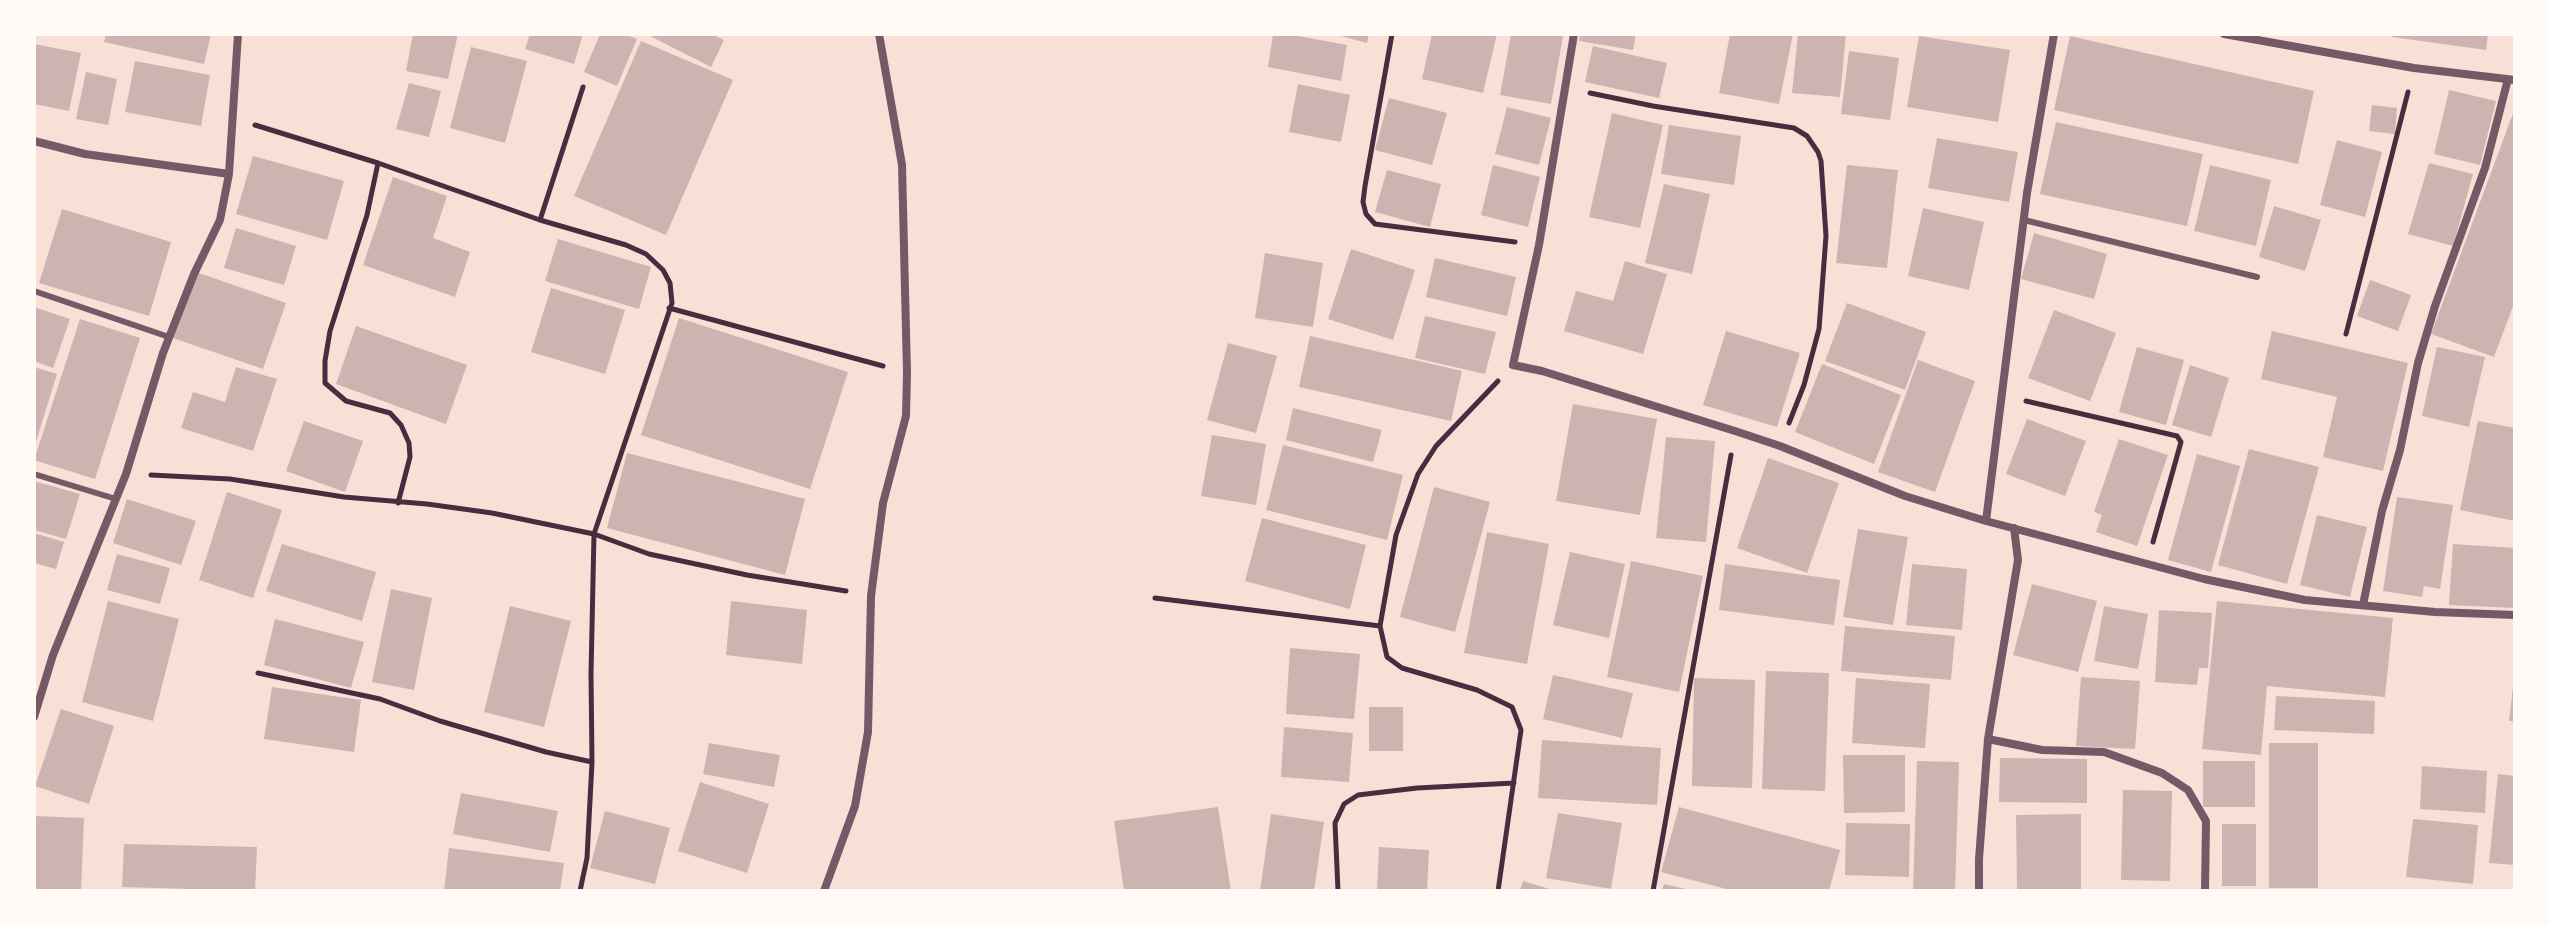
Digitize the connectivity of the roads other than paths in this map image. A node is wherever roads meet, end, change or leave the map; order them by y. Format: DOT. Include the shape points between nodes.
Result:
graph roads {
  1 [pos="238,34"];
  2 [pos="879,34"];
  3 [pos="1574,34"];
  4 [pos="2054,34"];
  5 [pos="2224,34"];
  6 [pos="2512,80"];
  7 [pos="34,141"];
  8 [pos="229,174"];
  9 [pos="2024,220"];
  10 [pos="2257,277"];
  11 [pos="34,291"];
  12 [pos="169,337"];
  13 [pos="34,474"];
  14 [pos="116,499"];
  15 [pos="1986,521"];
  16 [pos="2014,528"];
  17 [pos="2363,605"];
  18 [pos="2515,615"];
  19 [pos="34,717"];
  20 [pos="1988,739"];
  21 [pos="824,891"];
  22 [pos="1979,891"];
  23 [pos="2205,891"];
  1 -- 8 [label="street"];
  2 -- 21 [label="street" via="902,165 906,416 883,503 871,596 868,732 855,806"];
  3 -- 15 [label="street" via="1513,365 1735,431"];
  4 -- 9 [label="street"];
  5 -- 6 [label="street"];
  6 -- 17 [label="street" via="2418,363"];
  7 -- 8 [label="street" via="85,154"];
  8 -- 12 [label="street" via="220,220"];
  9 -- 10 [label="lane"];
  9 -- 15 [label="street"];
  11 -- 12 [label="lane"];
  12 -- 14 [label="street"];
  13 -- 14 [label="lane"];
  14 -- 19 [label="street" via="53,655"];
  15 -- 16 [label="street"];
  16 -- 17 [label="street" via="2204,579 2305,600"];
  16 -- 20 [label="street" via="2018,560"];
  17 -- 18 [label="street"];
  20 -- 22 [label="street"];
  20 -- 23 [label="street" via="2042,750 2104,752 2162,773 2188,790 2206,821"];
}
